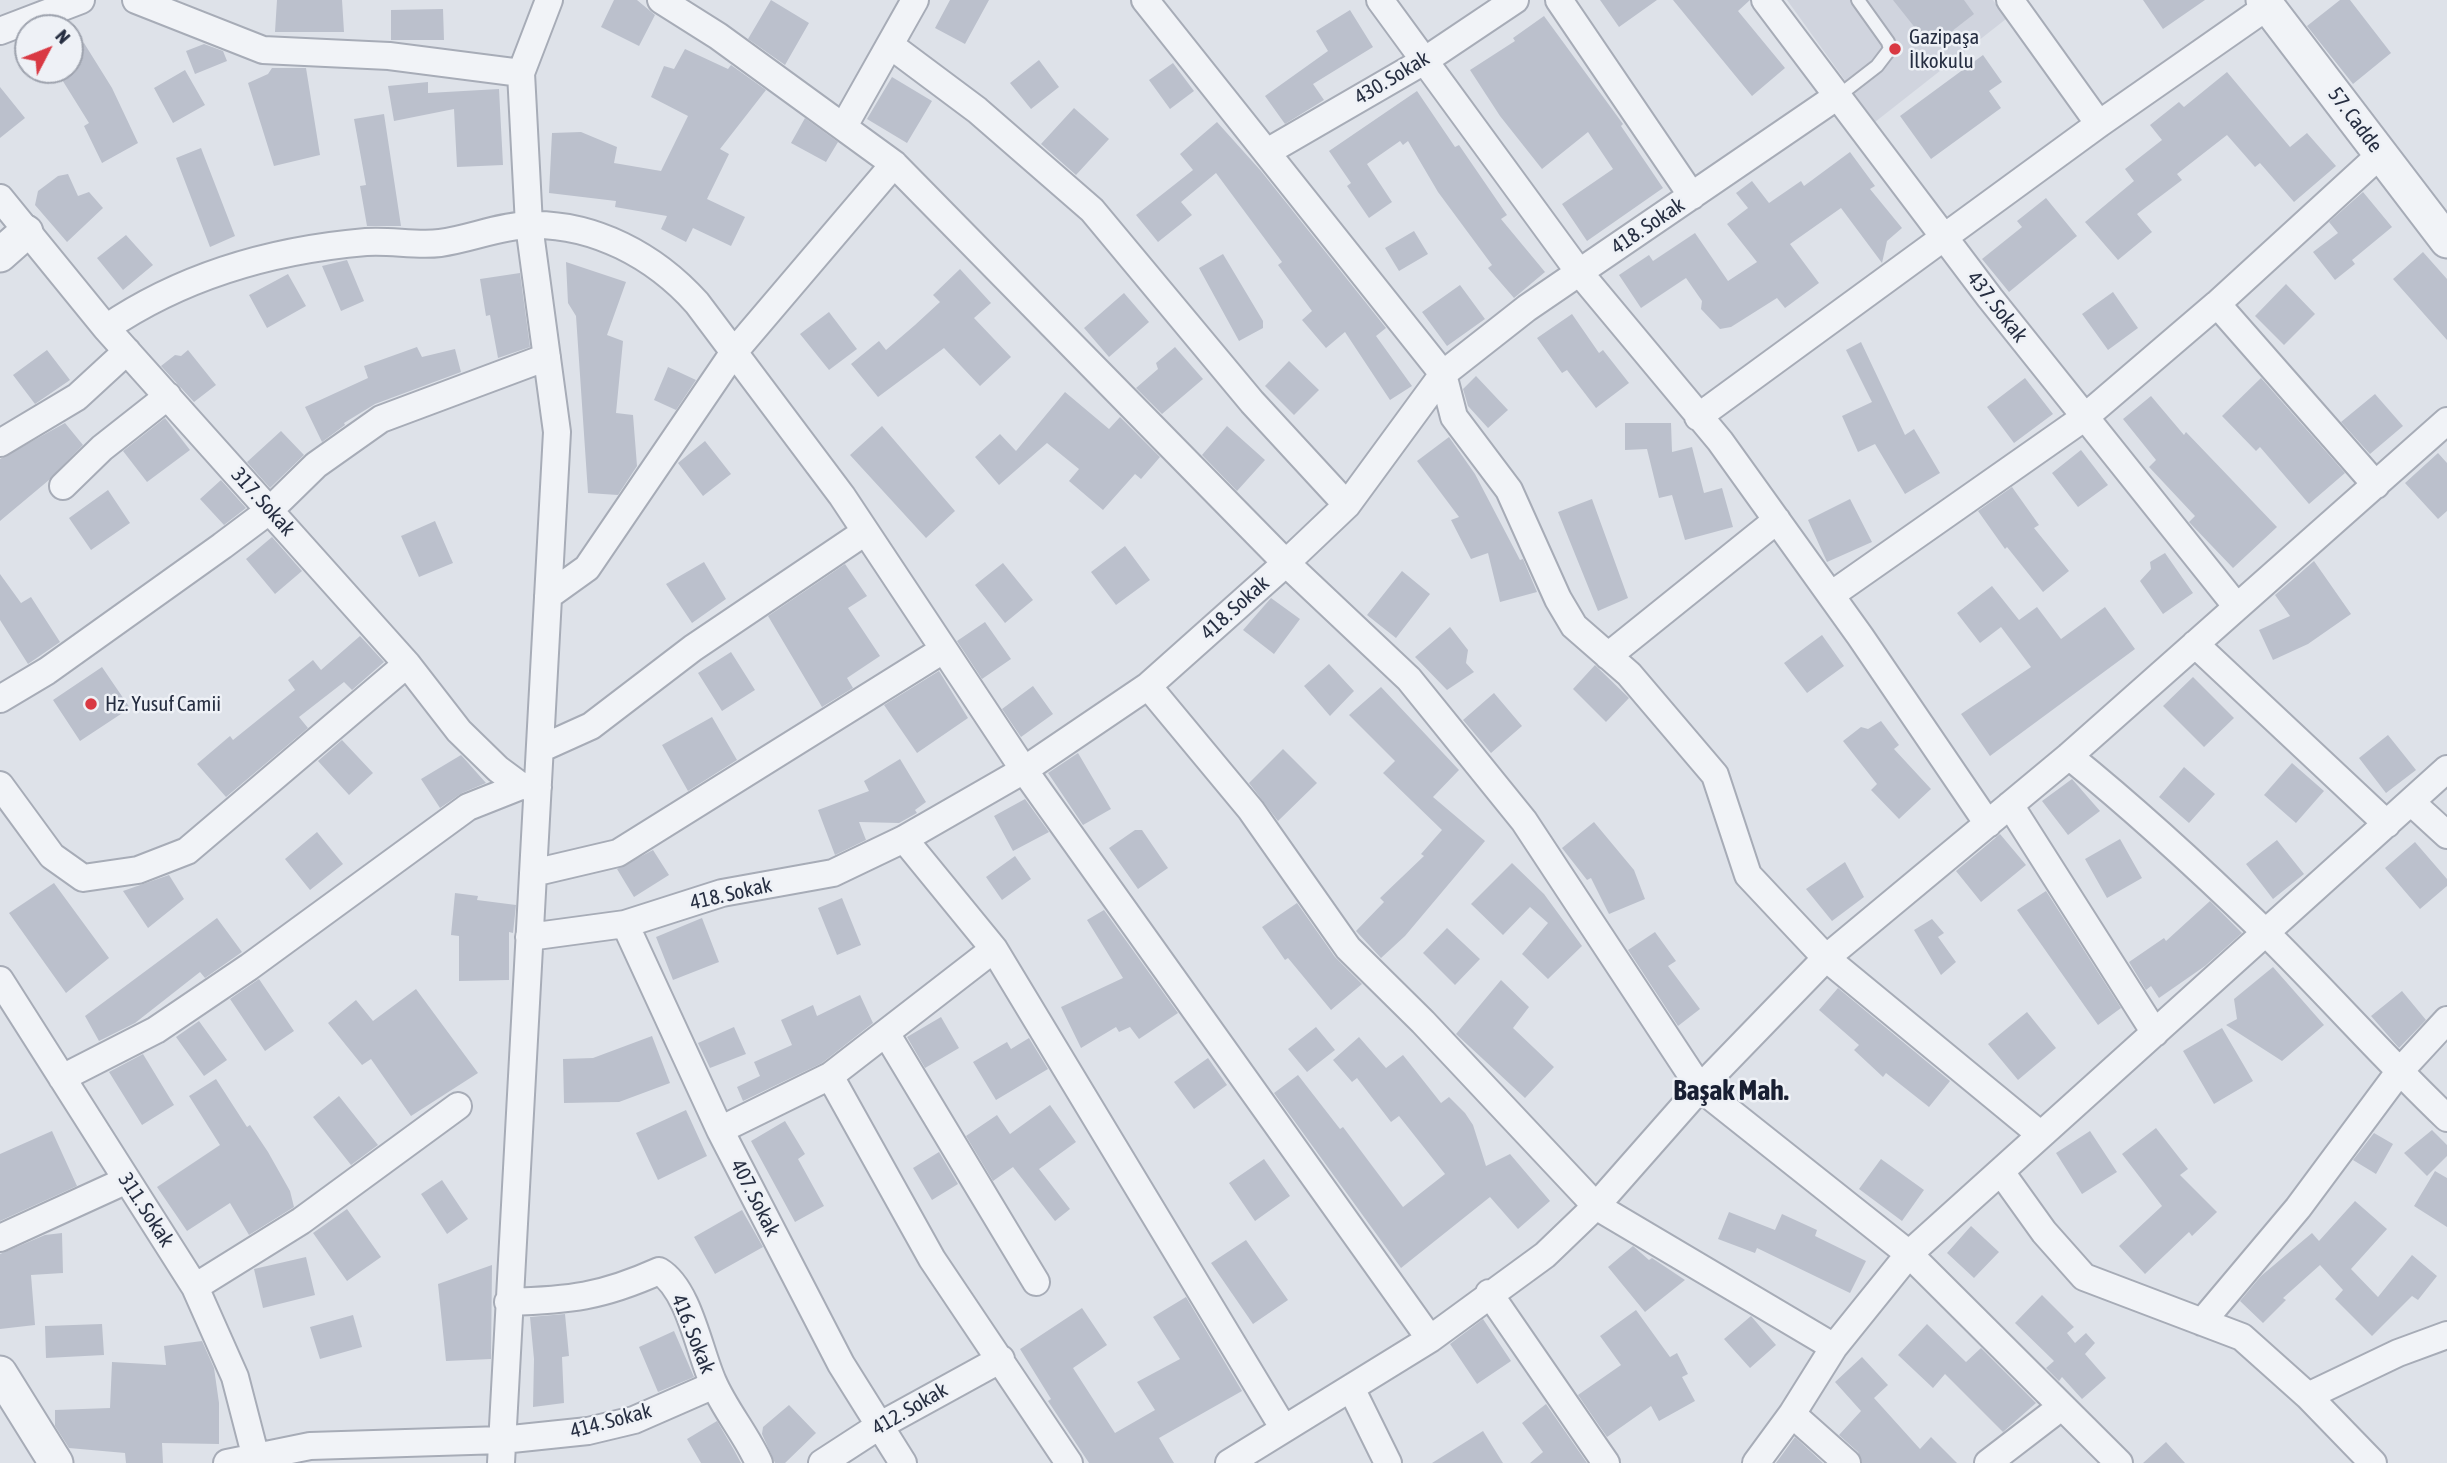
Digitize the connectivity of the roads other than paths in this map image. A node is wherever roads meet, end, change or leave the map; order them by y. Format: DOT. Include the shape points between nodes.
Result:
graph roads {
  1 [pos="81,0"];
  2 [pos="136,0"];
  3 [pos="549,0"];
  4 [pos="661,0"];
  5 [pos="915,0"];
  6 [pos="1144,0"];
  7 [pos="1380,0"];
  8 [pos="1515,0"];
  9 [pos="1559,0"];
  10 [pos="1765,0"];
  11 [pos="1857,0"];
  12 [pos="2010,0"];
  13 [pos="2265,3"];
  14 [pos="0,31"];
  15 [pos="890,45"];
  16 [pos="1424,61"];
  17 [pos="521,73"];
  18 [pos="1836,97"];
  19 [pos="2099,124"];
  20 [pos="844,126"];
  21 [pos="1267,152"];
  22 [pos="2381,154"];
  23 [pos="894,164"];
  24 [pos="1692,196"];
  25 [pos="0,198"];
  26 [pos="528,225"];
  27 [pos="26,232"];
  28 [pos="1944,238"];
  29 [pos="2447,241"];
  30 [pos="0,255"];
  31 [pos="1579,272"];
  32 [pos="2217,304"];
  33 [pos="106,328"];
  34 [pos="127,351"];
  35 [pos="734,352"];
  36 [pos="547,357"];
  37 [pos="1443,374"];
  38 [pos="168,396"];
  39 [pos="1698,416"];
  40 [pos="2085,417"];
  41 [pos="2447,421"];
  42 [pos="0,443"];
  43 [pos="2376,485"];
  44 [pos="63,486"];
  45 [pos="1347,505"];
  46 [pos="270,510"];
  47 [pos="1777,520"];
  48 [pos="865,532"];
  49 [pos="1286,563"];
  50 [pos="1831,595"];
  51 [pos="548,596"];
  52 [pos="2237,607"];
  53 [pos="2195,645"];
  54 [pos="943,650"];
  55 [pos="1608,656"];
  56 [pos="407,664"];
  57 [pos="1148,686"];
  58 [pos="0,699"];
  59 [pos="540,749"];
  60 [pos="2069,756"];
  61 [pos="2447,769"];
  62 [pos="1024,770"];
  63 [pos="0,785"];
  64 [pos="530,787"];
  65 [pos="2411,802"];
  66 [pos="2010,805"];
  67 [pos="1988,824"];
  68 [pos="2387,824"];
  69 [pos="2447,835"];
  70 [pos="904,839"];
  71 [pos="533,873"];
  72 [pos="625,924"];
  73 [pos="2266,933"];
  74 [pos="529,937"];
  75 [pos="994,949"];
  76 [pos="1826,958"];
  77 [pos="0,980"];
  78 [pos="2447,1020"];
  79 [pos="886,1033"];
  80 [pos="2155,1033"];
  81 [pos="2399,1072"];
  82 [pos="830,1076"];
  83 [pos="62,1078"];
  84 [pos="1700,1088"];
  85 [pos="458,1106"];
  86 [pos="2447,1118"];
  87 [pos="720,1130"];
  88 [pos="2041,1135"];
  89 [pos="2001,1172"];
  90 [pos="127,1180"];
  91 [pos="1596,1206"];
  92 [pos="0,1238"];
  93 [pos="1909,1254"];
  94 [pos="1035,1282"];
  95 [pos="195,1287"];
  96 [pos="1489,1293"];
  97 [pos="508,1302"];
  98 [pos="2202,1322"];
  99 [pos="2447,1335"];
  100 [pos="1430,1339"];
  101 [pos="1834,1347"];
  102 [pos="1001,1359"];
  103 [pos="0,1373"];
  104 [pos="714,1385"];
  105 [pos="1351,1388"];
  106 [pos="2308,1396"];
  107 [pos="2062,1408"];
  108 [pos="1792,1414"];
  109 [pos="879,1426"];
  110 [pos="1284,1429"];
  111 [pos="502,1451"];
  112 [pos="311,1454"];
  113 [pos="256,1458"];
  114 [pos="56,1463"];
  115 [pos="227,1463"];
  116 [pos="759,1463"];
  117 [pos="821,1463"];
  118 [pos="903,1463"];
  119 [pos="1069,1463"];
  120 [pos="1229,1463"];
  121 [pos="1388,1463"];
  122 [pos="1606,1463"];
  123 [pos="1756,1463"];
  124 [pos="1847,1463"];
  125 [pos="1988,1463"];
  126 [pos="2119,1463"];
  127 [pos="2373,1463"];
  1 -- 14 [label="street"];
  2 -- 17 [label="street" via="263,50 389,56"];
  3 -- 17 [label="street"];
  4 -- 20 [label="street"];
  5 -- 15 [label="street"];
  6 -- 21 [label="street"];
  7 -- 16 [label="street"];
  8 -- 16 [label="street, 430. Sokak"];
  9 -- 24 [label="street"];
  10 -- 18 [label="street, 437. Sokak"];
  11 -- 18 [label="lane" via="1890,49 1877,66"];
  12 -- 19 [label="street"];
  13 -- 19 [label="street"];
  13 -- 22 [label="street, 57. Cadde"];
  15 -- 20 [label="street"];
  15 -- 45 [label="street" via="977,110 1091,210 1252,402"];
  16 -- 21 [label="street, 430. Sokak"];
  16 -- 31 [label="street"];
  17 -- 26 [label="street"];
  18 -- 24 [label="street, 418. Sokak"];
  18 -- 28 [label="street, 437. Sokak"];
  19 -- 28 [label="street"];
  20 -- 23 [label="street"];
  21 -- 37 [label="street"];
  22 -- 29 [label="street, 57. Cadde"];
  22 -- 32 [label="street"];
  23 -- 35 [label="street"];
  23 -- 49 [label="street"];
  24 -- 31 [label="street, 418. Sokak"];
  25 -- 27 [label="street, 317. Sokak"];
  26 -- 33 [label="street" via="439,243 367,242 258,258 142,304"];
  26 -- 35 [label="street" via="586,231 648,258 675,278"];
  26 -- 36 [label="street"];
  27 -- 30 [label="street"];
  27 -- 33 [label="street, 317. Sokak"];
  28 -- 39 [label="street"];
  28 -- 40 [label="street, 437. Sokak"];
  31 -- 37 [label="street, 418. Sokak"];
  31 -- 39 [label="street"];
  32 -- 40 [label="street"];
  32 -- 43 [label="street"];
  33 -- 34 [label="street, 317. Sokak"];
  34 -- 38 [label="street, 317. Sokak"];
  34 -- 42 [label="street" via="77,397"];
  35 -- 48 [label="street"];
  35 -- 51 [label="street" via="587,568"];
  36 -- 46 [label="street" via="381,419 316,465"];
  36 -- 51 [label="street" via="558,432"];
  37 -- 45 [label="street, 418. Sokak"];
  37 -- 55 [label="street" via="1454,417 1509,490 1568,617"];
  38 -- 44 [label="street"];
  38 -- 46 [label="street, 317. Sokak"];
  39 -- 47 [label="street"];
  40 -- 50 [label="street"];
  40 -- 52 [label="street, 437. Sokak"];
  41 -- 43 [label="street"];
  43 -- 52 [label="street"];
  45 -- 49 [label="street, 418. Sokak"];
  46 -- 56 [label="street, 317. Sokak"];
  46 -- 58 [label="street" via="47,671"];
  47 -- 50 [label="street"];
  47 -- 55 [label="street"];
  48 -- 54 [label="street"];
  48 -- 59 [label="street" via="693,648 591,726"];
  49 -- 57 [label="street, 418. Sokak"];
  49 -- 84 [label="street" via="1409,679 1524,821"];
  50 -- 67 [label="street"];
  51 -- 59 [label="street"];
  52 -- 53 [label="street"];
  53 -- 60 [label="street"];
  53 -- 68 [label="street"];
  54 -- 62 [label="street"];
  54 -- 71 [label="street" via="618,853"];
  55 -- 76 [label="street" via="1629,674 1715,775 1748,876"];
  56 -- 63 [label="street" via="187,851 138,870 83,878 52,856"];
  56 -- 64 [label="street, 317. Sokak" via="459,731 498,769"];
  57 -- 62 [label="street, 418. Sokak"];
  57 -- 91 [label="street" via="1251,810 1348,948"];
  59 -- 64 [label="street"];
  60 -- 66 [label="street"];
  60 -- 73 [label="street" via="2143,816"];
  61 -- 65 [label="street"];
  62 -- 70 [label="street, 418. Sokak"];
  62 -- 100 [label="street"];
  64 -- 71 [label="street"];
  64 -- 83 [label="street" via="468,807 156,1030"];
  65 -- 68 [label="street"];
  65 -- 69 [label="street"];
  66 -- 67 [label="street"];
  66 -- 80 [label="street"];
  67 -- 76 [label="street"];
  68 -- 73 [label="street"];
  70 -- 72 [label="street, 418. Sokak" via="833,873 722,893"];
  70 -- 75 [label="street"];
  71 -- 74 [label="street"];
  72 -- 74 [label="street, 418. Sokak"];
  72 -- 87 [label="street, 407. Sokak"];
  73 -- 80 [label="street"];
  73 -- 81 [label="street"];
  74 -- 97 [label="street"];
  75 -- 79 [label="street"];
  75 -- 110 [label="street"];
  76 -- 84 [label="street"];
  76 -- 88 [label="street"];
  77 -- 83 [label="street, 311. Sokak"];
  78 -- 81 [label="street"];
  79 -- 82 [label="street"];
  79 -- 94 [label="street"];
  80 -- 88 [label="street"];
  81 -- 86 [label="street"];
  81 -- 98 [label="street" via="2298,1208"];
  82 -- 87 [label="street"];
  82 -- 102 [label="street" via="932,1259"];
  83 -- 90 [label="street, 311. Sokak"];
  84 -- 91 [label="street"];
  84 -- 93 [label="street"];
  85 -- 95 [label="street" via="301,1221"];
  87 -- 109 [label="street, 407. Sokak" via="841,1364"];
  88 -- 89 [label="street"];
  89 -- 93 [label="street"];
  89 -- 98 [label="street" via="2084,1276"];
  90 -- 92 [label="street"];
  90 -- 95 [label="street, 311. Sokak"];
  91 -- 96 [label="street" via="1545,1255"];
  91 -- 101 [label="street"];
  93 -- 101 [label="street"];
  93 -- 107 [label="street"];
  95 -- 113 [label="street, 311. Sokak" via="235,1377"];
  96 -- 100 [label="street"];
  96 -- 122 [label="street"];
  97 -- 104 [label="street, 416. Sokak" via="575,1300 624,1287 659,1271 668,1276 683,1301"];
  97 -- 111 [label="street"];
  98 -- 106 [label="street" via="2242,1337"];
  99 -- 106 [label="street"];
  100 -- 105 [label="street"];
  101 -- 108 [label="street"];
  102 -- 109 [label="street, 412. Sokak"];
  102 -- 119 [label="street"];
  103 -- 114 [label="street"];
  104 -- 111 [label="street, 414. Sokak" via="634,1420"];
  104 -- 116 [label="street, 416. Sokak"];
  105 -- 110 [label="street"];
  105 -- 121 [label="street"];
  106 -- 127 [label="street"];
  107 -- 125 [label="street"];
  107 -- 126 [label="street"];
  108 -- 123 [label="street"];
  108 -- 124 [label="street"];
  109 -- 117 [label="street, 412. Sokak"];
  109 -- 118 [label="street, 407. Sokak"];
  110 -- 120 [label="street"];
  111 -- 112 [label="street, 414. Sokak"];
  112 -- 113 [label="street, 414. Sokak"];
  113 -- 115 [label="street, 414. Sokak"];
}
